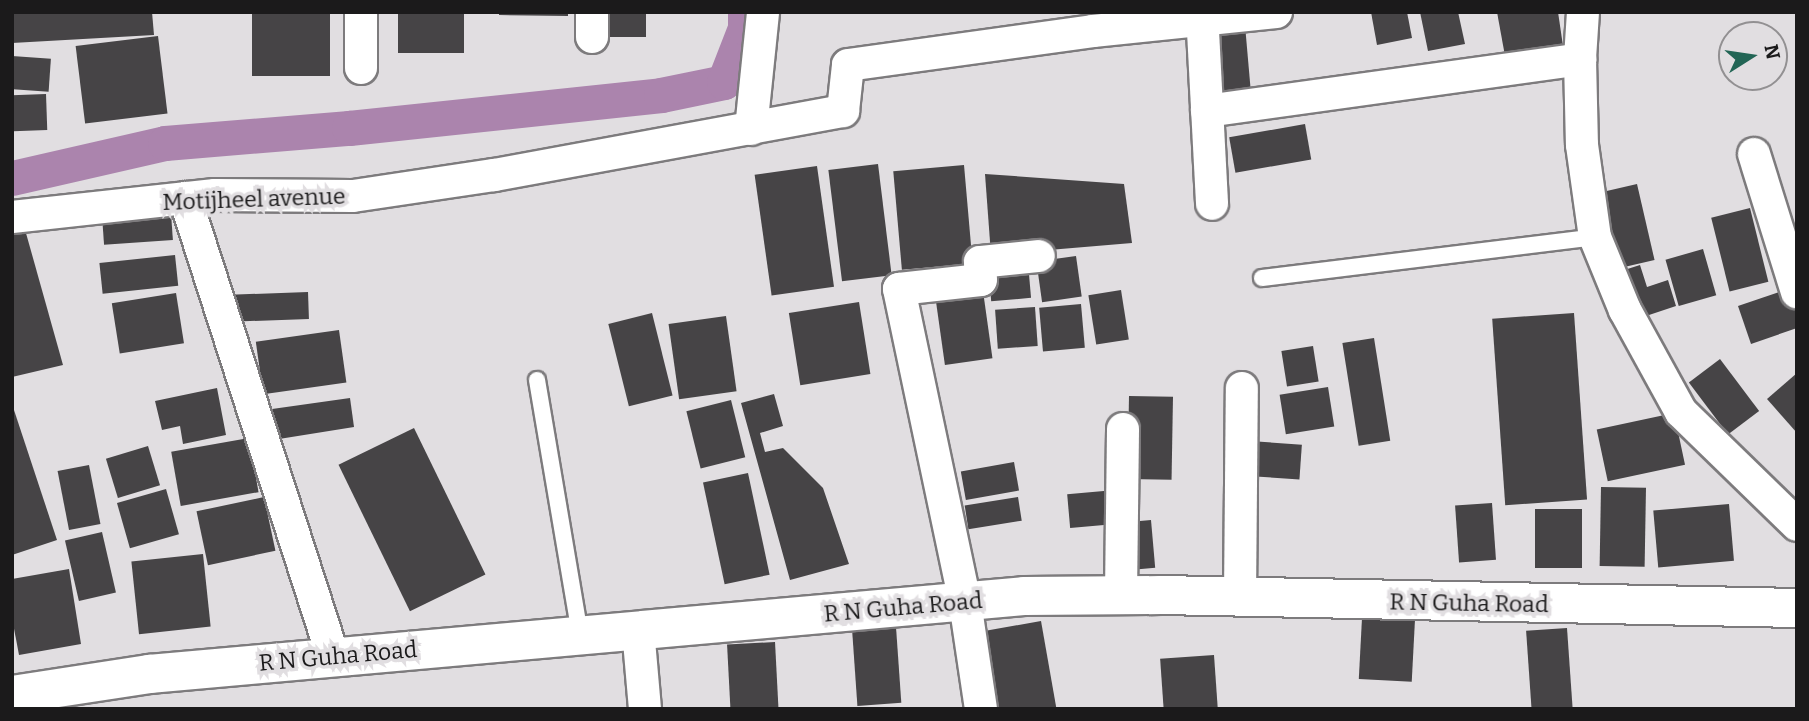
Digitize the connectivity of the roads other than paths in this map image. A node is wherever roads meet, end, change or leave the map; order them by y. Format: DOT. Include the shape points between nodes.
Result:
graph roads {
  1 [pos="361,12"];
  2 [pos="763,12"];
  3 [pos="1276,12"];
  4 [pos="1583,12"];
  5 [pos="1202,16"];
  6 [pos="1580,59"];
  7 [pos="361,68"];
  8 [pos="1207,111"];
  9 [pos="751,129"];
  10 [pos="1754,154"];
  11 [pos="185,198"];
  12 [pos="1212,204"];
  13 [pos="12,217"];
  14 [pos="1595,237"];
  15 [pos="1039,256"];
  16 [pos="1262,278"];
  17 [pos="1797,292"];
  18 [pos="537,380"];
  19 [pos="1242,388"];
  20 [pos="1123,429"];
  21 [pos="1797,525"];
  22 [pos="1121,594"];
  23 [pos="1240,598"];
  24 [pos="965,602"];
  25 [pos="1797,608"];
  26 [pos="638,629"];
  27 [pos="580,634"];
  28 [pos="334,657"];
  29 [pos="12,695"];
  30 [pos="645,709"];
  31 [pos="981,709"];
  1 -- 7 [label="street"];
  2 -- 9 [label="street"];
  3 -- 5 [label="street"];
  4 -- 6 [label="street"];
  5 -- 8 [label="street"];
  5 -- 9 [label="street, Motijheel avenue" via="848,65 843,111"];
  6 -- 8 [label="street"];
  6 -- 14 [label="street" via="1582,145"];
  8 -- 12 [label="street"];
  9 -- 11 [label="street, Motijheel avenue" via="353,196"];
  10 -- 17 [label="street"];
  11 -- 13 [label="street, Motijheel avenue"];
  11 -- 28 [label="street"];
  14 -- 16 [label="lane"];
  14 -- 21 [label="street" via="1625,310 1681,412"];
  15 -- 24 [label="street" via="980,262 981,280 899,289"];
  18 -- 27 [label="lane"];
  19 -- 23 [label="street"];
  20 -- 22 [label="street"];
  22 -- 23 [label="street, R N Guha Road"];
  22 -- 24 [label="street, R N Guha Road"];
  23 -- 25 [label="street, R N Guha Road"];
  24 -- 26 [label="street, R N Guha Road"];
  24 -- 31 [label="street"];
  26 -- 27 [label="street, R N Guha Road"];
  26 -- 30 [label="street"];
  27 -- 28 [label="street, R N Guha Road"];
  28 -- 29 [label="street, R N Guha Road" via="149,674"];
}
